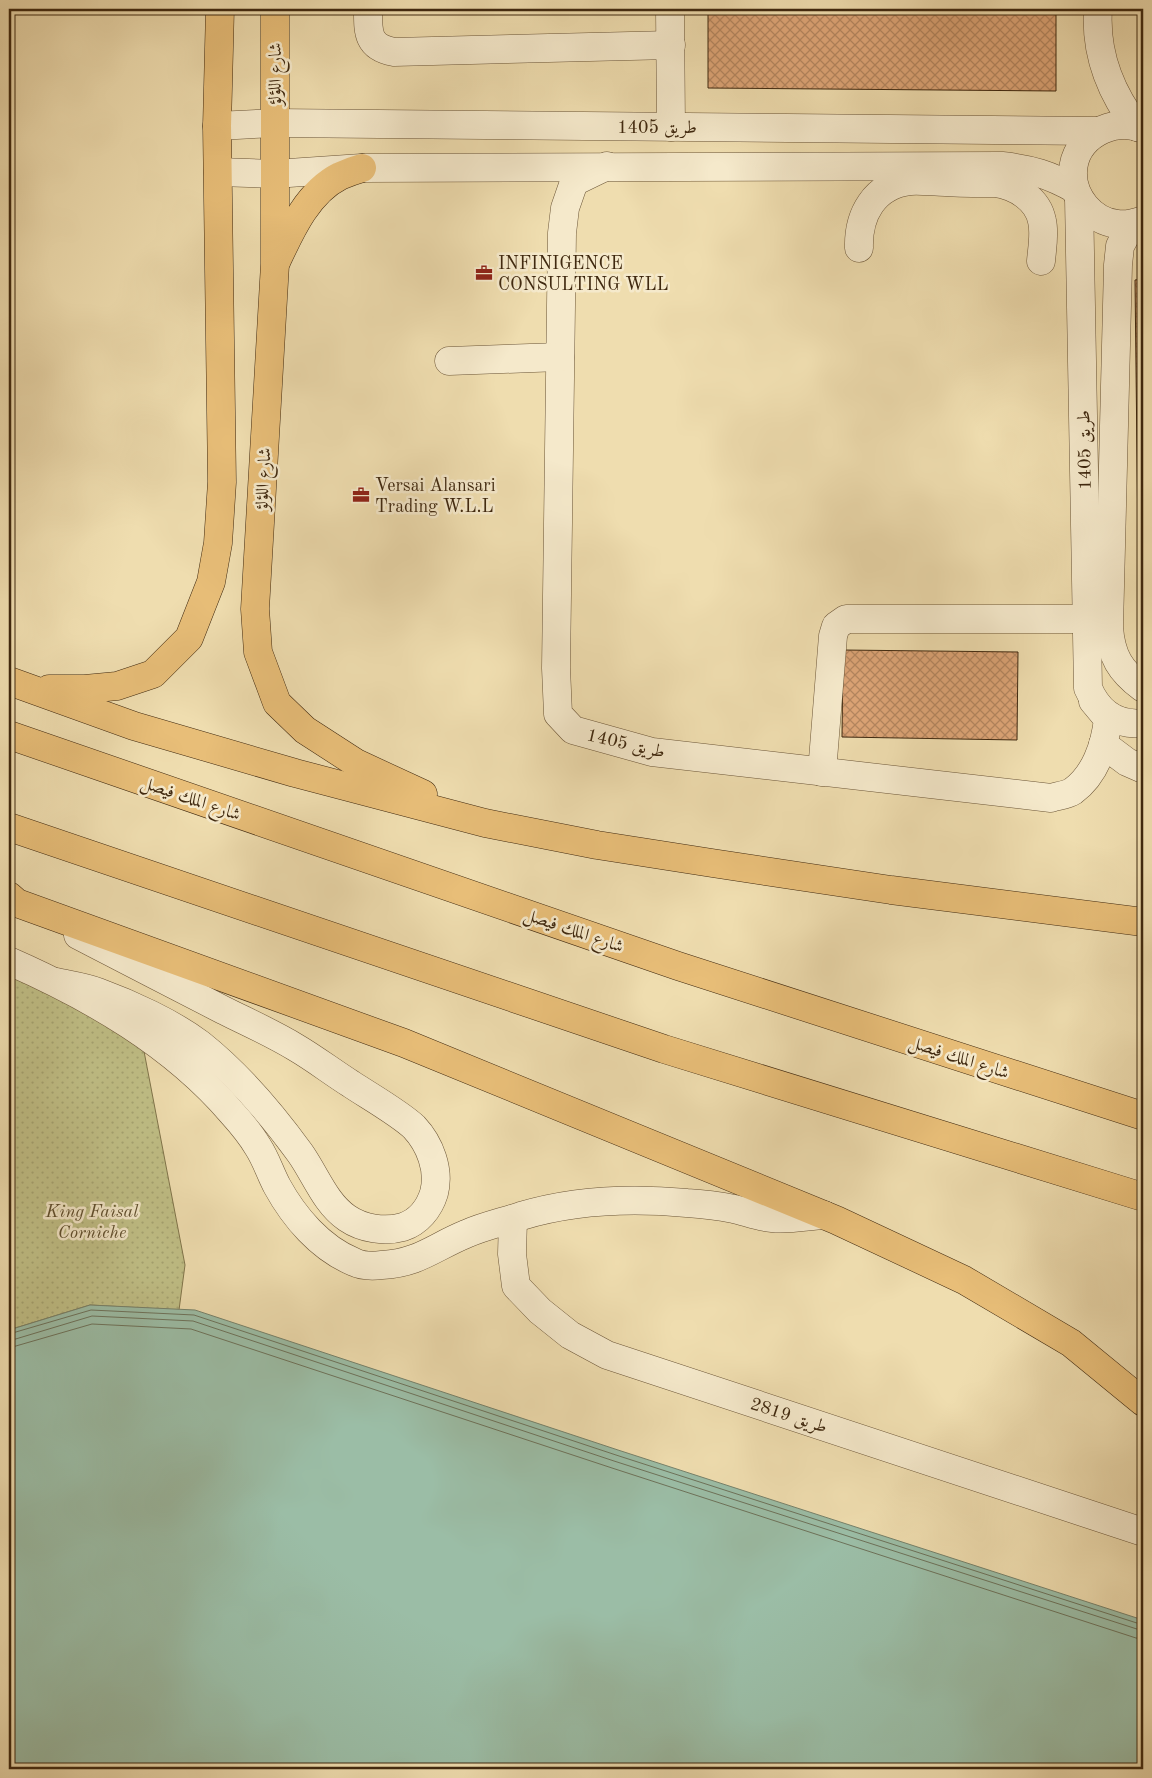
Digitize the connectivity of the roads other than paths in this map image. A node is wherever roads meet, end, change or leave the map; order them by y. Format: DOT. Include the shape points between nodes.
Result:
graph roads {
  1 [pos="220,9"];
  2 [pos="275,9"];
  3 [pos="368,9"];
  4 [pos="670,9"];
  5 [pos="1098,9"];
  6 [pos="671,45"];
  7 [pos="275,123"];
  8 [pos="216,126"];
  9 [pos="671,127"];
  10 [pos="1140,128"];
  11 [pos="1098,131"];
  12 [pos="607,166"];
  13 [pos="362,168"];
  14 [pos="218,172"];
  15 [pos="274,174"];
  16 [pos="949,174"];
  17 [pos="1077,193"];
  18 [pos="1137,222"];
  19 [pos="859,248"];
  20 [pos="1042,261"];
  21 [pos="275,264"];
  22 [pos="560,357"];
  23 [pos="449,361"];
  24 [pos="1087,618"];
  25 [pos="19,685"];
  26 [pos="1143,688"];
  27 [pos="1093,701"];
  28 [pos="1143,723"];
  29 [pos="9,735"];
  30 [pos="1103,744"];
  31 [pos="1143,769"];
  32 [pos="822,772"];
  33 [pos="485,823"];
  34 [pos="9,827"];
  35 [pos="13,900"];
  36 [pos="1143,922"];
  37 [pos="9,961"];
  38 [pos="56,982"];
  39 [pos="1143,1116"];
  40 [pos="1143,1197"];
  41 [pos="824,1215"];
  42 [pos="513,1219"];
  43 [pos="1143,1402"];
  44 [pos="1143,1532"];
  1 -- 8 [label="main road"];
  2 -- 7 [label="main road, شارع اللؤلؤ"];
  3 -- 6 [label="street" via="368,33 372,41 394,52"];
  4 -- 6 [label="street"];
  5 -- 10 [label="street" via="1099,45 1106,74 1124,110"];
  6 -- 9 [label="street"];
  7 -- 8 [label="street, طريق 1405"];
  7 -- 9 [label="street, طريق 1405"];
  7 -- 15 [label="main road, شارع اللؤلؤ"];
  8 -- 14 [label="main road"];
  9 -- 11 [label="street, طريق 1405"];
  10 -- 11 [label="street, طريق 1405" via="1124,125"];
  11 -- 17 [label="street" via="1086,141 1077,156 1073,172"];
  12 -- 13 [label="street, طريق 1405"];
  12 -- 16 [label="street, طريق 1405"];
  12 -- 22 [label="street, طريق 1405" via="574,182 565,208"];
  13 -- 15 [label="street, طريق 1405"];
  13 -- 21 [label="main road" via="339,176 310,200"];
  14 -- 15 [label="street, طريق 1405"];
  14 -- 25 [label="main road" via="222,482 218,543 211,582 188,638 153,674 116,686 85,689"];
  15 -- 21 [label="main road, شارع اللؤلؤ"];
  16 -- 17 [label="street, طريق 1405" via="1020,168 1054,177"];
  16 -- 19 [label="street" via="894,185 881,192 862,217"];
  16 -- 20 [label="street" via="1006,184 1026,195 1043,222"];
  17 -- 18 [label="street" via="1088,210 1101,220 1116,224"];
  17 -- 24 [label="street, طريق 1405"];
  18 -- 26 [label="street, طريق 1405" via="1120,246 1118,265 1109,627 1114,656 1131,679"];
  21 -- 33 [label="main road, شارع اللؤلؤ" via="256,609 258,652 277,703 305,730 356,763"];
  22 -- 23 [label="street"];
  22 -- 32 [label="street, طريق 1405" via="558,714 573,730 652,752"];
  24 -- 27 [label="street, طريق 1405" via="1088,688"];
  24 -- 32 [label="street" via="846,619 836,626 833,636"];
  25 -- 33 [label="main road" via="134,726 294,773"];
  27 -- 28 [label="street" via="1114,719 1126,724"];
  27 -- 30 [label="street, طريق 1405" via="1108,720"];
  29 -- 39 [label="main road, شارع الملك فيصل" via="678,966"];
  30 -- 31 [label="street" via="1127,762"];
  30 -- 32 [label="street, طريق 1405" via="1088,775 1072,792 1051,798"];
  33 -- 36 [label="main road" via="712,864"];
  34 -- 40 [label="main road" via="664,1049"];
  35 -- 38 [label="street" via="294,1047 413,1126 434,1162 435,1188 426,1211 416,1220 390,1229 375,1229 348,1219 329,1200 305,1160 259,1100 198,1043 138,1009 96,992"];
  35 -- 41 [label="main road" via="404,1043"];
  37 -- 38 [label="street"];
  38 -- 42 [label="street" via="152,1040 209,1087 259,1148 280,1191 302,1222 336,1252 356,1263 376,1266 414,1260 466,1233"];
  41 -- 42 [label="street" via="772,1218 730,1208 645,1200 599,1202"];
  41 -- 43 [label="main road" via="964,1280 1071,1343"];
  42 -- 44 [label="street, طريق 2819" via="512,1254 516,1286 540,1312 607,1355"];
}
